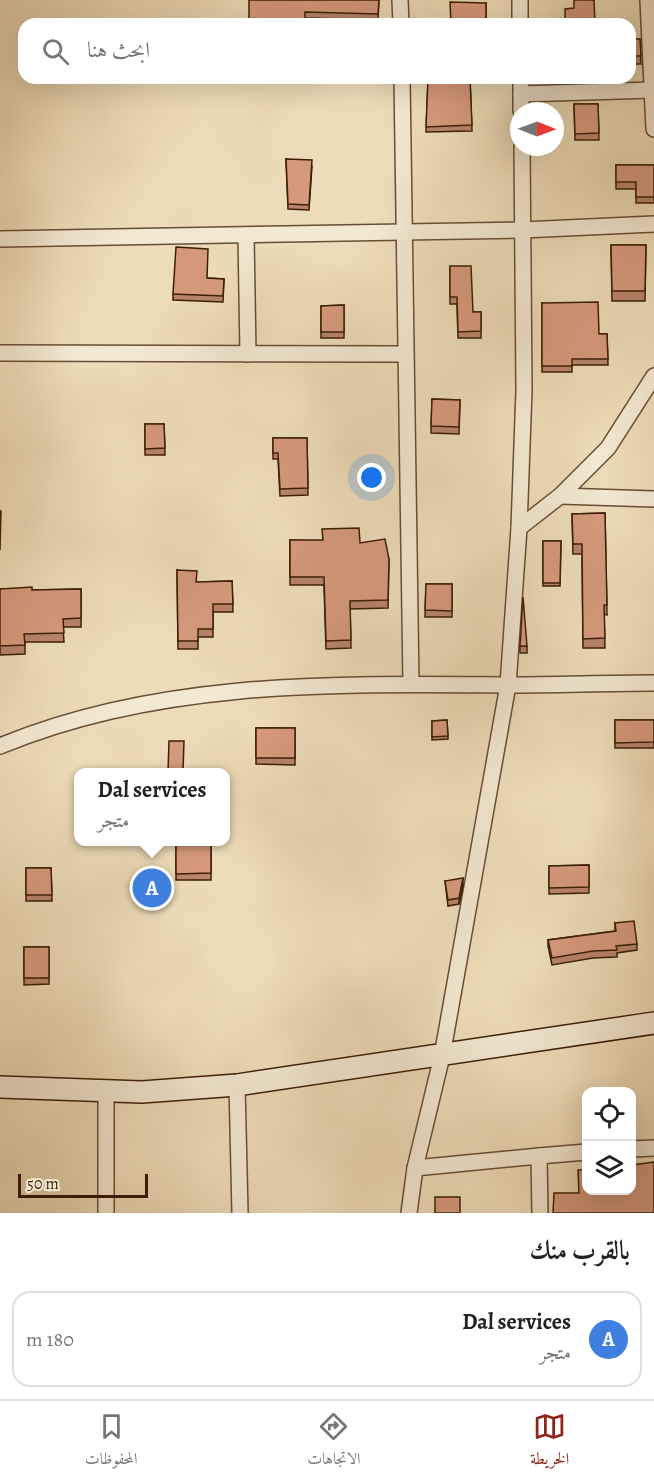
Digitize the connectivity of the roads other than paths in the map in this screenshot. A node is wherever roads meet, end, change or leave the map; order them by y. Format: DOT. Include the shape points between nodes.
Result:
graph roads {
  1 [pos="400,0"];
  2 [pos="520,0"];
  3 [pos="650,5"];
  4 [pos="401,18"];
  5 [pos="520,18"];
  6 [pos="402,84"];
  7 [pos="521,84"];
  8 [pos="652,90"];
  9 [pos="521,94"];
  10 [pos="521,102"];
  11 [pos="654,129"];
  12 [pos="522,156"];
  13 [pos="654,224"];
  14 [pos="522,230"];
  15 [pos="405,233"];
  16 [pos="246,235"];
  17 [pos="0,239"];
  18 [pos="0,353"];
  19 [pos="248,354"];
  20 [pos="405,354"];
  21 [pos="654,378"];
  22 [pos="560,496"];
  23 [pos="654,499"];
  24 [pos="519,528"];
  25 [pos="654,682"];
  26 [pos="411,683"];
  27 [pos="508,685"];
  28 [pos="0,746"];
  29 [pos="654,1023"];
  30 [pos="442,1056"];
  31 [pos="237,1085"];
  32 [pos="0,1087"];
  33 [pos="105,1092"];
  34 [pos="654,1148"];
  35 [pos="636,1149"];
  36 [pos="582,1152"];
  37 [pos="539,1156"];
  38 [pos="415,1168"];
  39 [pos="106,1213"];
  40 [pos="240,1213"];
  41 [pos="409,1213"];
  42 [pos="540,1213"];
  1 -- 4 [label="street"];
  2 -- 5 [label="street"];
  3 -- 8 [label="street"];
  6 -- 15 [label="street"];
  7 -- 9 [label="street"];
  8 -- 9 [label="street"];
  8 -- 11 [label="street"];
  9 -- 10 [label="street"];
  12 -- 14 [label="street"];
  13 -- 14 [label="street"];
  14 -- 15 [label="street"];
  14 -- 24 [label="street" via="524,390"];
  15 -- 16 [label="street"];
  15 -- 20 [label="street"];
  16 -- 17 [label="street"];
  16 -- 19 [label="street"];
  18 -- 19 [label="street"];
  19 -- 20 [label="street"];
  20 -- 26 [label="street"];
  21 -- 22 [label="street" via="608,448"];
  22 -- 23 [label="street"];
  22 -- 24 [label="street"];
  24 -- 27 [label="street"];
  25 -- 27 [label="street"];
  26 -- 27 [label="street"];
  26 -- 28 [label="street" via="208,693 118,709"];
  27 -- 30 [label="street"];
  29 -- 30 [label="main road"];
  30 -- 31 [label="main road"];
  30 -- 38 [label="street"];
  31 -- 33 [label="main road"];
  31 -- 40 [label="street"];
  32 -- 33 [label="main road"];
  33 -- 39 [label="street"];
  34 -- 35 [label="street"];
  36 -- 37 [label="street"];
  37 -- 38 [label="street"];
  37 -- 42 [label="street"];
  38 -- 41 [label="street"];
}
